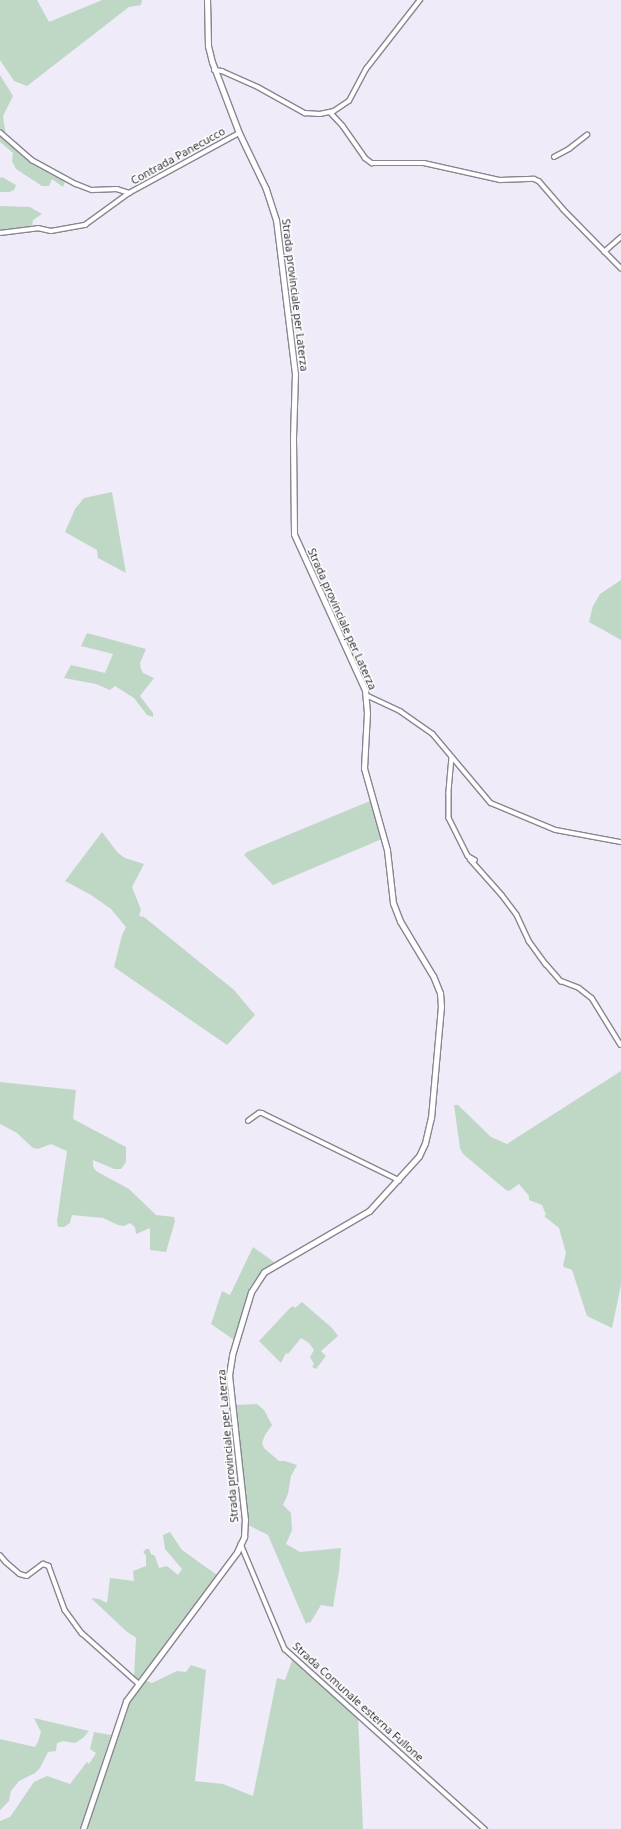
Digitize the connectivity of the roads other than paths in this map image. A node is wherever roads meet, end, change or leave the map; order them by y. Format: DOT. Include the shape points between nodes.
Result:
graph roads {
  1 [pos="207,0"];
  2 [pos="420,0"];
  3 [pos="214,70"];
  4 [pos="330,112"];
  5 [pos="0,132"];
  6 [pos="239,133"];
  7 [pos="587,135"];
  8 [pos="554,157"];
  9 [pos="129,193"];
  10 [pos="0,233"];
  11 [pos="621,237"];
  12 [pos="604,252"];
  13 [pos="621,268"];
  14 [pos="366,695"];
  15 [pos="452,757"];
  16 [pos="621,842"];
  17 [pos="621,1045"];
  18 [pos="248,1121"];
  19 [pos="399,1180"];
  20 [pos="241,1544"];
  21 [pos="0,1555"];
  22 [pos="138,1683"];
  23 [pos="83,1829"];
  24 [pos="485,1829"];
  1 -- 3 [label="main road, Strada provinciale per Laterza" via="209,52"];
  2 -- 4 [label="street" via="366,69 349,100"];
  3 -- 4 [label="street" via="258,87 305,113 315,115"];
  3 -- 6 [label="main road, Strada provinciale per Laterza"];
  4 -- 12 [label="street" via="365,158 372,163 430,164 500,180 539,181"];
  5 -- 9 [label="street, Contrada Panecucco" via="32,160 76,184 92,190 117,189"];
  6 -- 9 [label="street, Contrada Panecucco"];
  6 -- 14 [label="main road, Strada provinciale per Laterza" via="266,189 278,233 295,374 292,437 294,534"];
  7 -- 8 [label="street"];
  9 -- 10 [label="street" via="85,225 51,231 38,228"];
  11 -- 12 [label="street"];
  12 -- 13 [label="street"];
  14 -- 15 [label="street" via="388,704 424,727"];
  14 -- 19 [label="main road, Strada provinciale per Laterza" via="368,713 364,768 387,850 393,903 400,922 433,976 441,997 428,1132 419,1156"];
  15 -- 16 [label="street" via="488,801 499,808 568,834"];
  15 -- 17 [label="street" via="449,818 472,859 517,915 529,941 546,964 561,981 582,990 592,998"];
  18 -- 19 [label="street" via="262,1113"];
  19 -- 20 [label="main road, Strada provinciale per Laterza" via="365,1214 264,1272 251,1292 232,1355 230,1376 245,1520"];
  20 -- 22 [label="main road, Strada provinciale per Laterza"];
  20 -- 24 [label="street, Strada Comunale esterna Fullone" via="285,1649"];
  21 -- 22 [label="street" via="20,1574 27,1576 43,1564 49,1566 65,1610 82,1633"];
  22 -- 23 [label="main road, Strada provinciale per Laterza" via="120,1714"];
}
